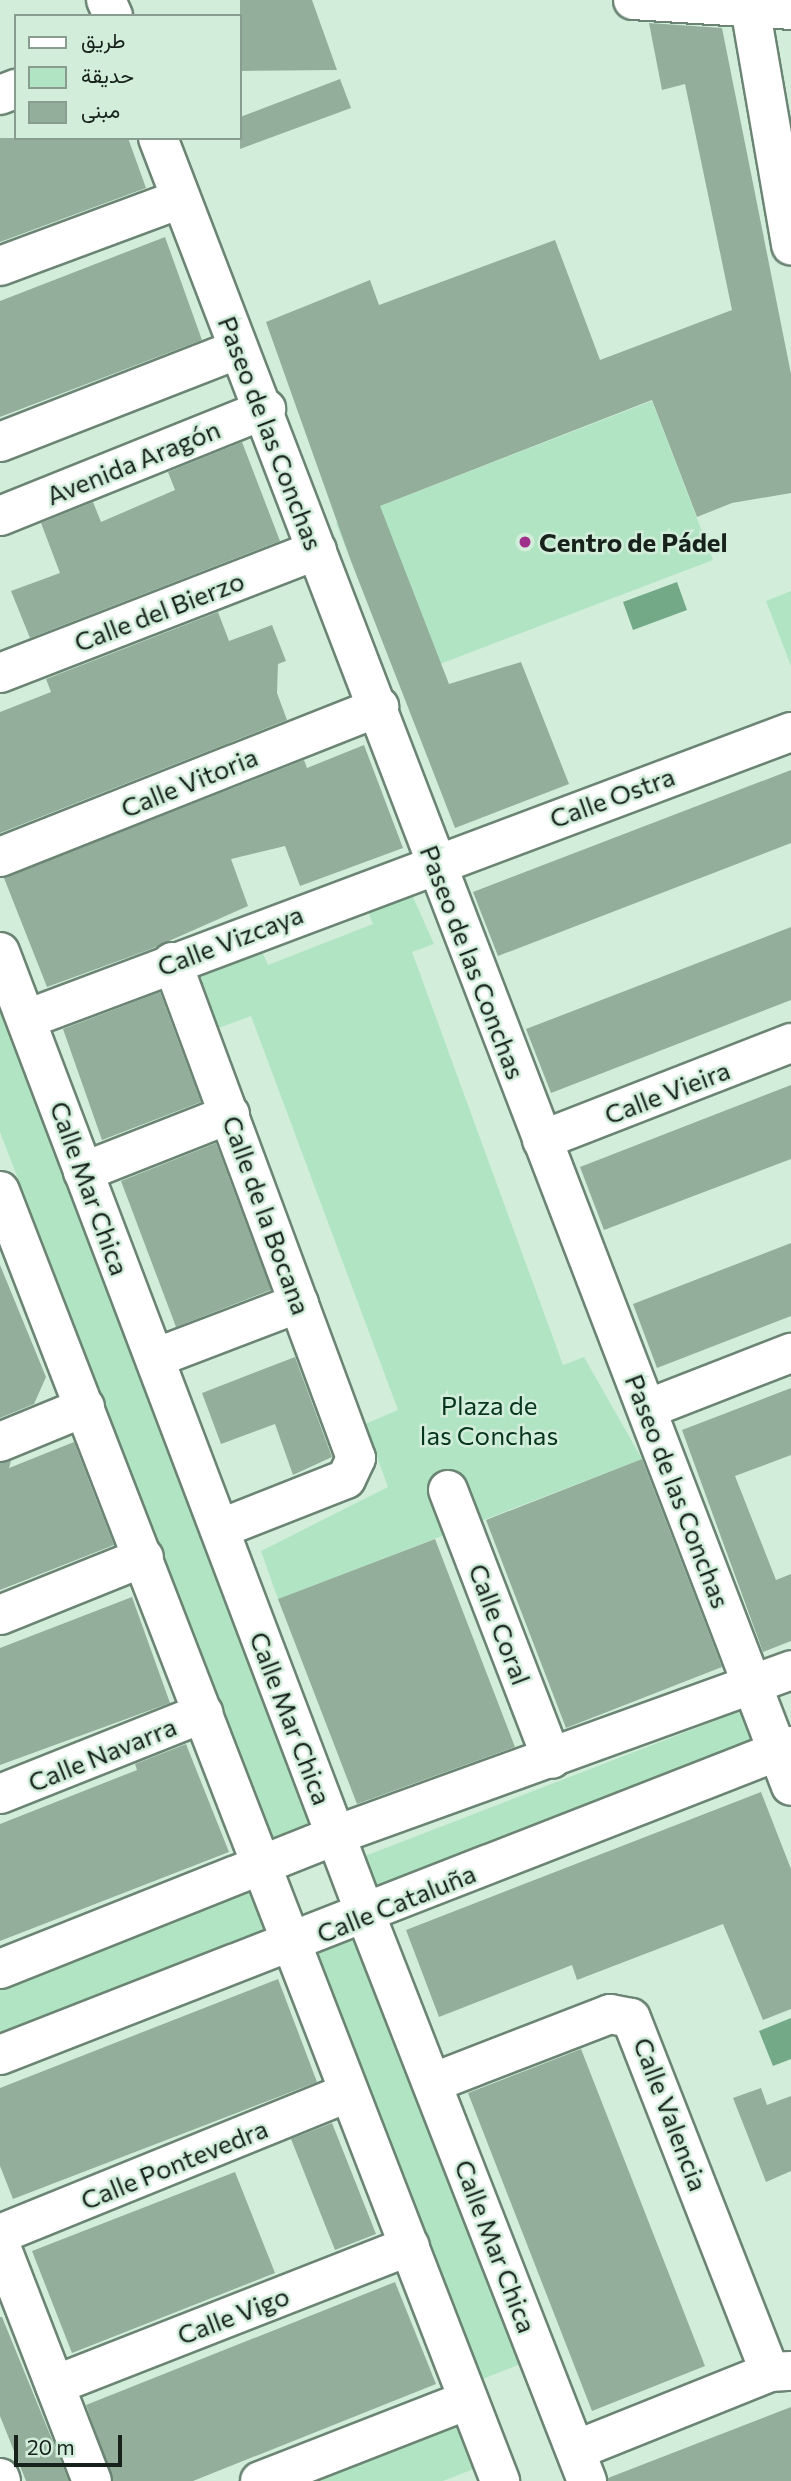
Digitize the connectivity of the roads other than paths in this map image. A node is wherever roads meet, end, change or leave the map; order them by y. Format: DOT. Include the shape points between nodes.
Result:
graph roads {
  1 [pos="633,0"];
  2 [pos="750,7"];
  3 [pos="791,10"];
  4 [pos="768,122"];
  5 [pos="159,140"];
  6 [pos="791,156"];
  7 [pos="180,199"];
  8 [pos="791,246"];
  9 [pos="0,266"];
  10 [pos="239,349"];
  11 [pos="266,409"];
  12 [pos="0,442"];
  13 [pos="0,516"];
  14 [pos="317,550"];
  15 [pos="0,673"];
  16 [pos="379,707"];
  17 [pos="791,732"];
  18 [pos="0,857"];
  19 [pos="434,863"];
  20 [pos="0,952"];
  21 [pos="172,962"];
  22 [pos="27,1019"];
  23 [pos="791,1043"];
  24 [pos="230,1114"];
  25 [pos="542,1140"];
  26 [pos="83,1172"];
  27 [pos="2,1200"];
  28 [pos="299,1303"];
  29 [pos="791,1353"];
  30 [pos="155,1358"];
  31 [pos="85,1407"];
  32 [pos="647,1409"];
  33 [pos="0,1442"];
  34 [pos="448,1490"];
  35 [pos="219,1529"];
  36 [pos="144,1557"];
  37 [pos="0,1615"];
  38 [pos="791,1670"];
  39 [pos="751,1684"];
  40 [pos="204,1713"];
  41 [pos="552,1759"];
  42 [pos="787,1761"];
  43 [pos="0,1794"];
  44 [pos="337,1835"];
  45 [pos="263,1863"];
  46 [pos="365,1913"];
  47 [pos="292,1945"];
  48 [pos="0,1969"];
  49 [pos="0,2055"];
  50 [pos="432,2082"];
  51 [pos="347,2094"];
  52 [pos="0,2234"];
  53 [pos="0,2244"];
  54 [pos="410,2246"];
  55 [pos="781,2371"];
  56 [pos="55,2385"];
  57 [pos="468,2400"];
  58 [pos="581,2466"];
  59 [pos="494,2479"];
  60 [pos="92,2481"];
  61 [pos="260,2481"];
  1 -- 2 [label="street"];
  2 -- 3 [label="street"];
  2 -- 4 [label="street"];
  4 -- 6 [label="street"];
  4 -- 8 [label="street"];
  5 -- 7 [label="street, Paseo de las Conchas"];
  7 -- 9 [label="street"];
  7 -- 10 [label="street, Paseo de las Conchas"];
  10 -- 11 [label="street, Paseo de las Conchas"];
  10 -- 12 [label="street"];
  11 -- 13 [label="street, Avenida Aragón"];
  11 -- 14 [label="street, Paseo de las Conchas"];
  14 -- 15 [label="street, Calle del Bierzo"];
  14 -- 16 [label="street, Paseo de las Conchas"];
  16 -- 18 [label="street, Calle Vitoria"];
  16 -- 19 [label="street, Paseo de las Conchas"];
  17 -- 19 [label="street, Calle Ostra"];
  19 -- 21 [label="street, Calle Vizcaya"];
  19 -- 25 [label="street, Paseo de las Conchas"];
  20 -- 22 [label="street, Calle Mar Chica"];
  21 -- 22 [label="street, Calle Vizcaya"];
  21 -- 24 [label="street, Calle de la Bocana"];
  22 -- 26 [label="street, Calle Mar Chica"];
  23 -- 25 [label="street, Calle Vieira"];
  24 -- 26 [label="street"];
  24 -- 28 [label="street, Calle de la Bocana"];
  25 -- 32 [label="street, Paseo de las Conchas"];
  26 -- 30 [label="street, Calle Mar Chica"];
  27 -- 31 [label="street"];
  28 -- 30 [label="street"];
  28 -- 35 [label="street, Calle de la Bocana" via="354,1446 354,1468 346,1479"];
  29 -- 32 [label="street"];
  30 -- 35 [label="street, Calle Mar Chica"];
  31 -- 33 [label="street"];
  31 -- 36 [label="street"];
  32 -- 39 [label="street, Paseo de las Conchas"];
  34 -- 41 [label="street, Calle Coral"];
  35 -- 44 [label="street, Calle Mar Chica"];
  36 -- 37 [label="street"];
  36 -- 40 [label="street"];
  38 -- 39 [label="street"];
  39 -- 41 [label="street"];
  39 -- 42 [label="street, Paseo de las Conchas"];
  40 -- 43 [label="street, Calle Navarra"];
  40 -- 45 [label="street"];
  41 -- 44 [label="street"];
  42 -- 46 [label="street, Calle Cataluña"];
  44 -- 45 [label="street"];
  44 -- 46 [label="street, Calle Mar Chica"];
  45 -- 47 [label="street"];
  45 -- 48 [label="street"];
  46 -- 47 [label="street, Calle Cataluña"];
  46 -- 50 [label="street, Calle Mar Chica"];
  47 -- 49 [label="street, Calle Cataluña"];
  47 -- 51 [label="street"];
  50 -- 55 [label="street, Calle Valencia" via="610,2014 631,2018"];
  50 -- 58 [label="street, Calle Mar Chica"];
  51 -- 52 [label="street, Calle Pontevedra"];
  51 -- 54 [label="street"];
  53 -- 56 [label="street"];
  54 -- 56 [label="street, Calle Vigo"];
  54 -- 57 [label="street"];
  55 -- 58 [label="street, Calle Valencia"];
  56 -- 60 [label="street"];
  57 -- 59 [label="street"];
  57 -- 61 [label="street"];
}
